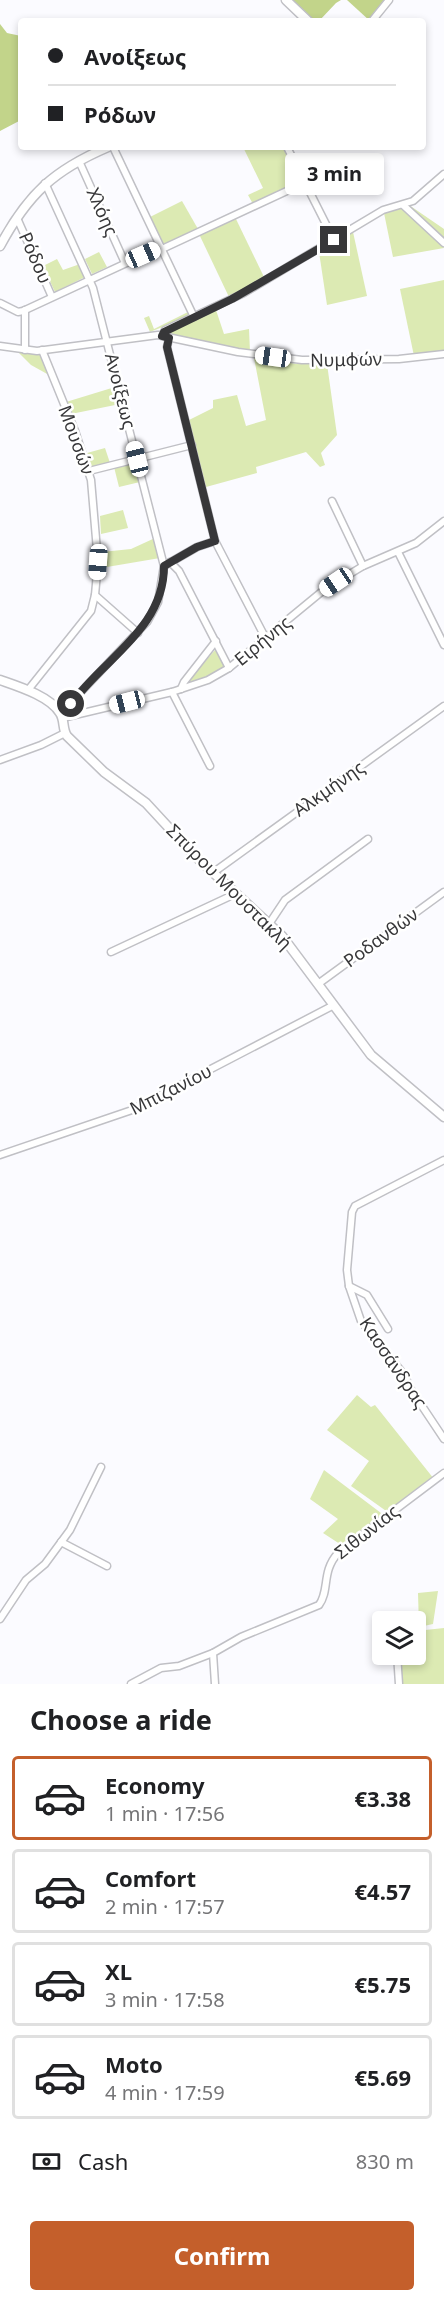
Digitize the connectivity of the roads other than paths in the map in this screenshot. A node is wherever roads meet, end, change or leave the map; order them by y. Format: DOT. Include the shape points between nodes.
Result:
graph roads {
  1 [pos="286,0"];
  2 [pos="389,0"];
  3 [pos="305,18"];
  4 [pos="374,18"];
  5 [pos="102,150"];
  6 [pos="114,150"];
  7 [pos="288,150"];
  8 [pos="79,161"];
  9 [pos="444,174"];
  10 [pos="45,183"];
  11 [pos="304,183"];
  12 [pos="404,205"];
  13 [pos="17,218"];
  14 [pos="334,240"];
  15 [pos="444,243"];
  16 [pos="0,246"];
  17 [pos="161,248"];
  18 [pos="125,263"];
  19 [pos="90,279"];
  20 [pos="52,297"];
  21 [pos="0,303"];
  22 [pos="25,310"];
  23 [pos="194,317"];
  24 [pos="166,337"];
  25 [pos="107,342"];
  26 [pos="0,346"];
  27 [pos="25,350"];
  28 [pos="42,351"];
  29 [pos="444,354"];
  30 [pos="192,445"];
  31 [pos="137,459"];
  32 [pos="89,471"];
  33 [pos="332,501"];
  34 [pos="444,521"];
  35 [pos="215,541"];
  36 [pos="398,552"];
  37 [pos="167,564"];
  38 [pos="363,566"];
  39 [pos="96,595"];
  40 [pos="138,633"];
  41 [pos="266,639"];
  42 [pos="216,641"];
  43 [pos="444,645"];
  44 [pos="230,668"];
  45 [pos="0,680"];
  46 [pos="182,689"];
  47 [pos="28,690"];
  48 [pos="172,692"];
  49 [pos="444,706"];
  50 [pos="61,716"];
  51 [pos="65,733"];
  52 [pos="0,760"];
  53 [pos="210,766"];
  54 [pos="368,839"];
  55 [pos="214,872"];
  56 [pos="444,892"];
  57 [pos="237,893"];
  58 [pos="269,924"];
  59 [pos="111,952"];
  60 [pos="318,984"];
  61 [pos="334,1005"];
  62 [pos="444,1117"];
  63 [pos="0,1155"];
  64 [pos="444,1160"];
  65 [pos="350,1286"];
  66 [pos="388,1329"];
  67 [pos="444,1438"];
  68 [pos="101,1467"];
  69 [pos="444,1473"];
  70 [pos="61,1542"];
  71 [pos="107,1566"];
  72 [pos="0,1619"];
  73 [pos="213,1653"];
  74 [pos="398,1665"];
  75 [pos="131,1684"];
  76 [pos="215,1684"];
  77 [pos="399,1684"];
  1 -- 3 [label="street"];
  2 -- 4 [label="street"];
  5 -- 8 [label="street"];
  6 -- 17 [label="street"];
  7 -- 11 [label="street"];
  8 -- 10 [label="street"];
  8 -- 18 [label="street, Χλόης"];
  9 -- 12 [label="street"];
  10 -- 13 [label="street"];
  10 -- 19 [label="street, Ανοίξεως"];
  11 -- 14 [label="street"];
  11 -- 17 [label="street"];
  12 -- 14 [label="street" via="383,210"];
  12 -- 15 [label="street"];
  13 -- 16 [label="street"];
  13 -- 20 [label="street, Ρόδου"];
  14 -- 23 [label="street"];
  17 -- 18 [label="street"];
  17 -- 23 [label="street"];
  18 -- 19 [label="street"];
  19 -- 20 [label="street"];
  19 -- 25 [label="street, Ανοίξεως"];
  20 -- 22 [label="street"];
  21 -- 22 [label="street" via="18,312"];
  22 -- 27 [label="street"];
  23 -- 24 [label="street" via="165,331"];
  24 -- 25 [label="street, Νυμφών"];
  24 -- 29 [label="street, Νυμφών" via="238,352 313,361"];
  24 -- 30 [label="street"];
  25 -- 28 [label="street, Νυμφών"];
  25 -- 31 [label="street, Ανοίξεως"];
  26 -- 27 [label="street, Νυμφών"];
  27 -- 28 [label="street, Νυμφών"];
  28 -- 32 [label="street, Μουσών"];
  30 -- 31 [label="street"];
  30 -- 35 [label="street"];
  31 -- 32 [label="street"];
  31 -- 37 [label="street, Ανοίξεως"];
  32 -- 39 [label="street, Μουσών" via="98,551"];
  33 -- 38 [label="street"];
  34 -- 36 [label="street, Ειρήνης"];
  35 -- 37 [label="street"];
  35 -- 41 [label="street"];
  36 -- 38 [label="street, Ειρήνης"];
  36 -- 43 [label="street"];
  37 -- 40 [label="street, Ανοίξεως" via="158,602"];
  37 -- 42 [label="street" via="179,571"];
  38 -- 41 [label="street, Ειρήνης" via="326,589"];
  39 -- 40 [label="street"];
  39 -- 47 [label="street, Μουσών" via="86,619"];
  40 -- 50 [label="street, Ανοίξεως" via="90,680"];
  41 -- 44 [label="street, Ειρήνης"];
  42 -- 44 [label="street"];
  42 -- 46 [label="street"];
  44 -- 46 [label="street, Ειρήνης"];
  45 -- 47 [label="street"];
  46 -- 48 [label="street, Ειρήνης"];
  47 -- 50 [label="street"];
  48 -- 50 [label="street, Ειρήνης"];
  48 -- 53 [label="street"];
  49 -- 55 [label="street, Αλκμήνης"];
  50 -- 51 [label="street"];
  51 -- 52 [label="street"];
  51 -- 55 [label="street, Σπύρου Μουστακλή" via="104,772 146,803"];
  54 -- 58 [label="street" via="285,900"];
  55 -- 57 [label="street, Σπύρου Μουστακλή"];
  56 -- 60 [label="street, Ροδανθών"];
  57 -- 58 [label="street, Σπύρου Μουστακλή"];
  57 -- 59 [label="street"];
  58 -- 60 [label="street, Σπύρου Μουστακλή"];
  60 -- 61 [label="street, Σπύρου Μουστακλή"];
  61 -- 62 [label="street, Σπύρου Μουστακλή" via="371,1054"];
  61 -- 63 [label="street, Μπιζανίου" via="132,1110"];
  64 -- 65 [label="street, Κασσάνδρας" via="353,1209 347,1259"];
  65 -- 66 [label="street" via="367,1295"];
  65 -- 67 [label="street, Κασσάνδρας" via="361,1321 406,1377"];
  68 -- 70 [label="street"];
  69 -- 73 [label="street, Σιθωνίας" via="338,1553 327,1568 319,1605 241,1636"];
  70 -- 71 [label="street"];
  70 -- 72 [label="street" via="42,1567 22,1584"];
  73 -- 75 [label="street" via="179,1666 161,1668"];
  73 -- 76 [label="street"];
  74 -- 77 [label="street"];
}
